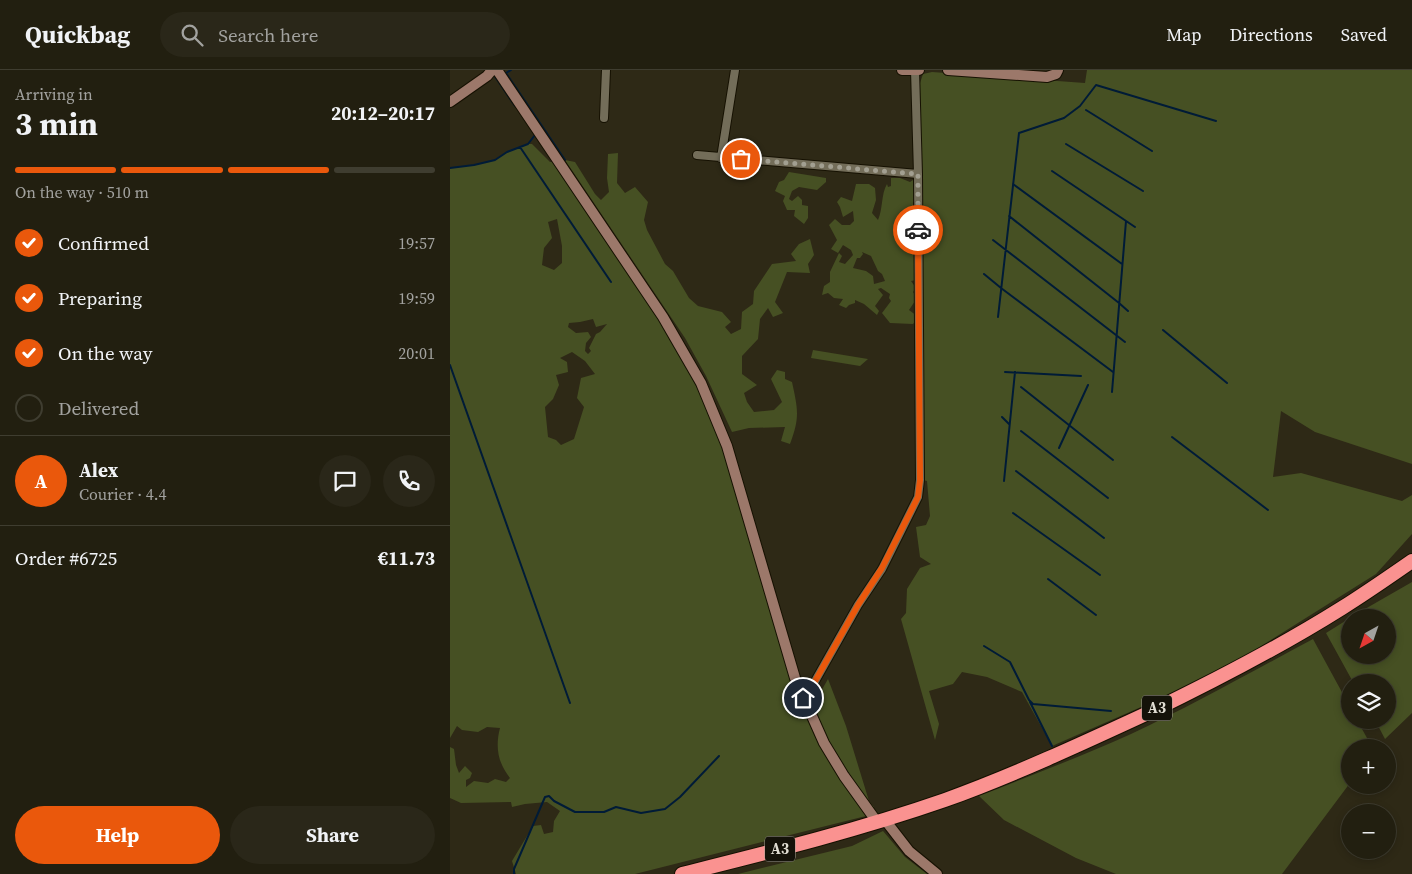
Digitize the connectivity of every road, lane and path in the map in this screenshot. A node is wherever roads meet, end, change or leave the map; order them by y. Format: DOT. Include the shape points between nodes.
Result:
graph roads {
  1 [pos="492,70"];
  2 [pos="497,70"];
  3 [pos="606,70"];
  4 [pos="735,70"];
  5 [pos="902,70"];
  6 [pos="916,70"];
  7 [pos="948,70"];
  8 [pos="988,71"];
  9 [pos="1057,72"];
  10 [pos="450,102"];
  11 [pos="604,118"];
  12 [pos="697,155"];
  13 [pos="722,158"];
  14 [pos="918,174"];
  15 [pos="1412,561"];
  16 [pos="803,698"];
  17 [pos="881,821"];
  18 [pos="682,874"];
  19 [pos="937,874"];
  1 -- 10 [label="street"];
  2 -- 16 [label="street" via="663,317 702,382 727,446 794,678"];
  3 -- 11 [label="street"];
  4 -- 13 [label="street"];
  5 -- 6 [label="street"];
  6 -- 14 [label="street"];
  7 -- 8 [label="street"];
  8 -- 9 [label="street" via="1047,77"];
  12 -- 13 [label="street"];
  13 -- 14 [label="street"];
  14 -- 16 [label="street" via="918,497 882,568"];
  15 -- 17 [label="highway, A3" via="1261,656 1187,694 1029,767"];
  16 -- 17 [label="street" via="844,776"];
  17 -- 18 [label="highway, A3"];
  17 -- 19 [label="street" via="909,851"];
}
